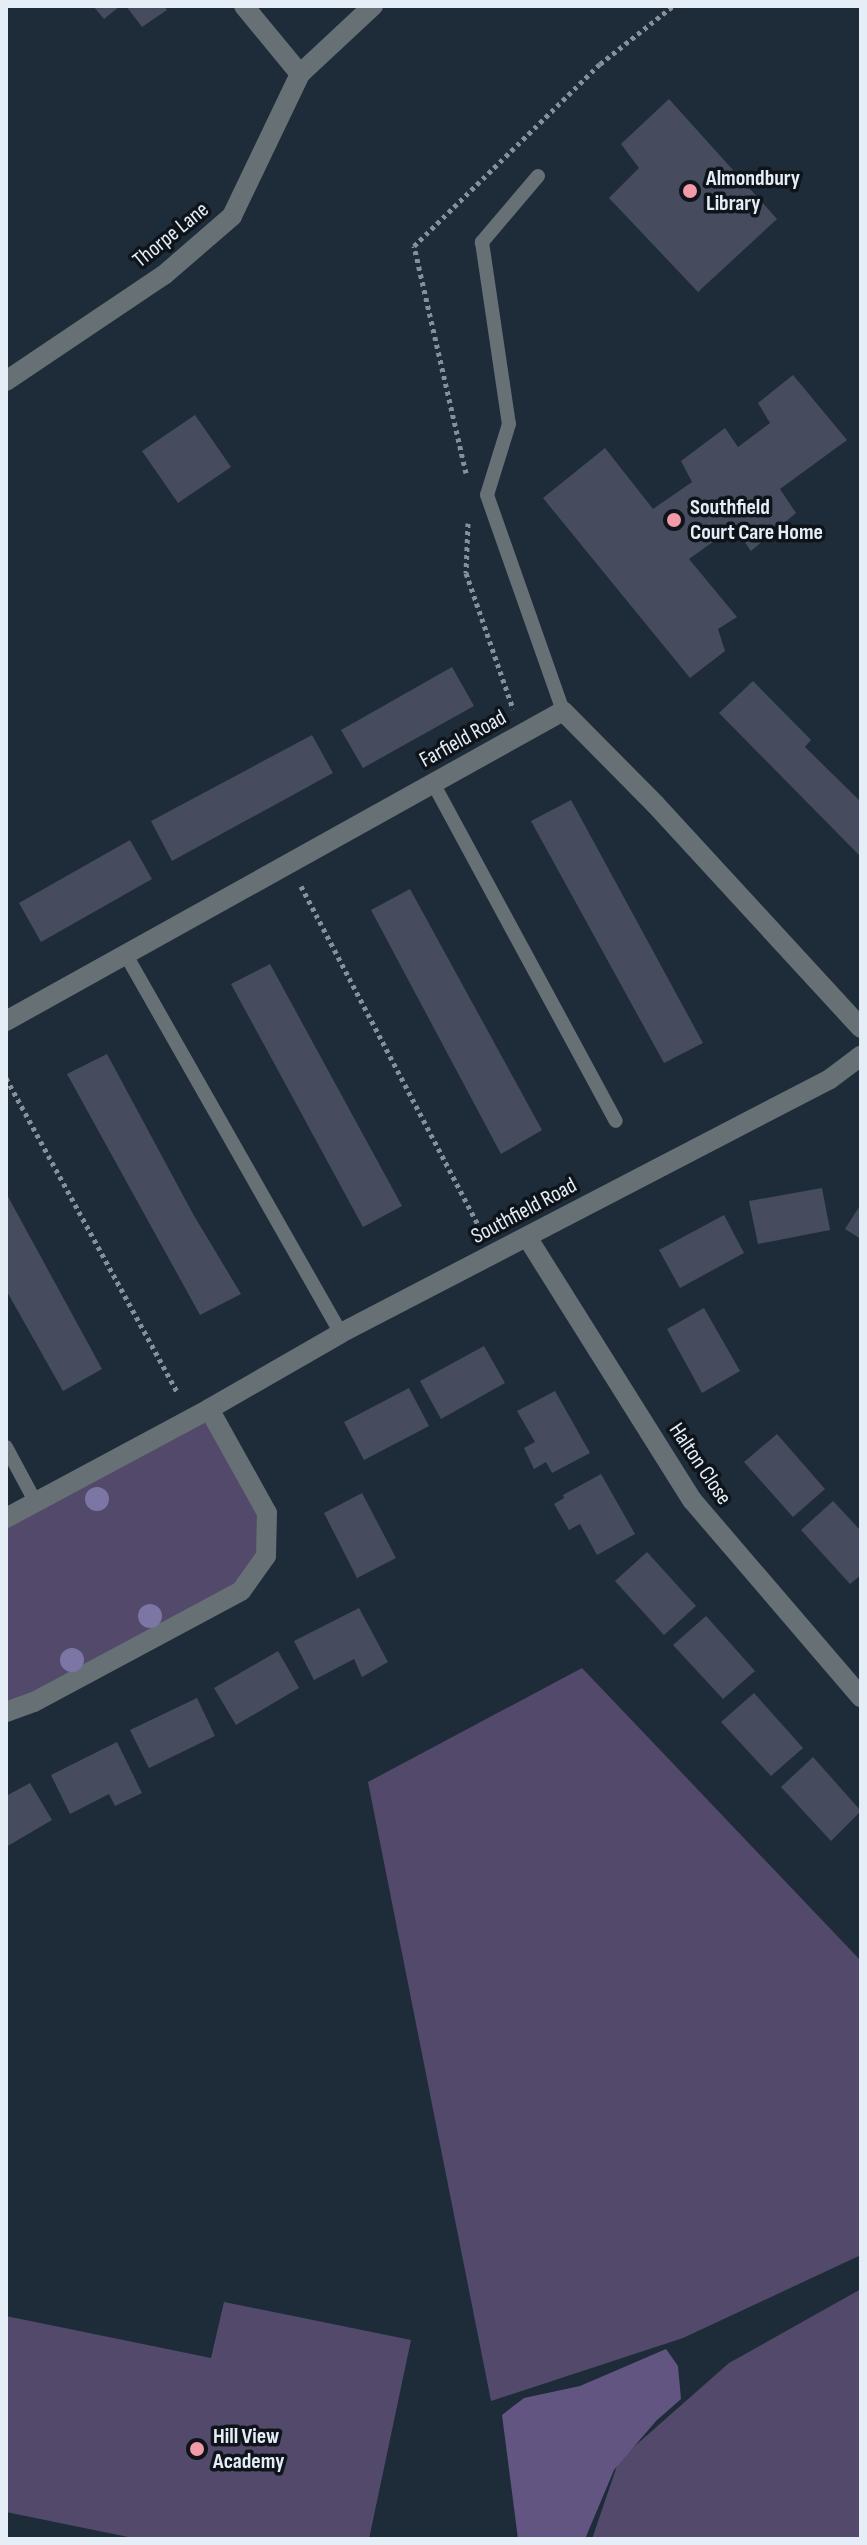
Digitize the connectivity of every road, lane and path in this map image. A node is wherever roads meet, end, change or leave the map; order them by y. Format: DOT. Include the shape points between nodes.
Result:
graph roads {
  1 [pos="244,6"];
  2 [pos="373,6"];
  3 [pos="300,74"];
  4 [pos="538,176"];
  5 [pos="6,381"];
  6 [pos="563,711"];
  7 [pos="433,783"];
  8 [pos="289,864"];
  9 [pos="126,955"];
  10 [pos="6,1021"];
  11 [pos="861,1028"];
  12 [pos="861,1056"];
  13 [pos="6,1078"];
  14 [pos="616,1121"];
  15 [pos="527,1237"];
  16 [pos="494,1254"];
  17 [pos="341,1333"];
  18 [pos="201,1414"];
  19 [pos="6,1447"];
  20 [pos="35,1501"];
  21 [pos="6,1518"];
  22 [pos="861,1697"];
  23 [pos="6,1712"];
  1 -- 3 [label="street"];
  2 -- 3 [label="street, Thorpe Lane"];
  3 -- 5 [label="street, Thorpe Lane" via="232,216 164,275"];
  4 -- 6 [label="lane" via="482,242 509,424 487,495"];
  6 -- 7 [label="street, Farfield Road"];
  6 -- 11 [label="street"];
  7 -- 8 [label="street, Farfield Road"];
  7 -- 14 [label="lane"];
  8 -- 9 [label="street, Farfield Road"];
  8 -- 16 [label="path"];
  9 -- 10 [label="street, Farfield Road"];
  9 -- 17 [label="lane"];
  12 -- 15 [label="street, Southfield Road" via="830,1079"];
  13 -- 18 [label="path"];
  15 -- 16 [label="street, Southfield Road"];
  15 -- 22 [label="street, Halton Close" via="692,1500"];
  16 -- 17 [label="street, Southfield Road"];
  17 -- 18 [label="street, Southfield Road"];
  18 -- 20 [label="street, Southfield Road"];
  18 -- 23 [label="street" via="267,1513 266,1556 241,1591"];
  19 -- 20 [label="lane"];
  20 -- 21 [label="street, Southfield Road"];
}
